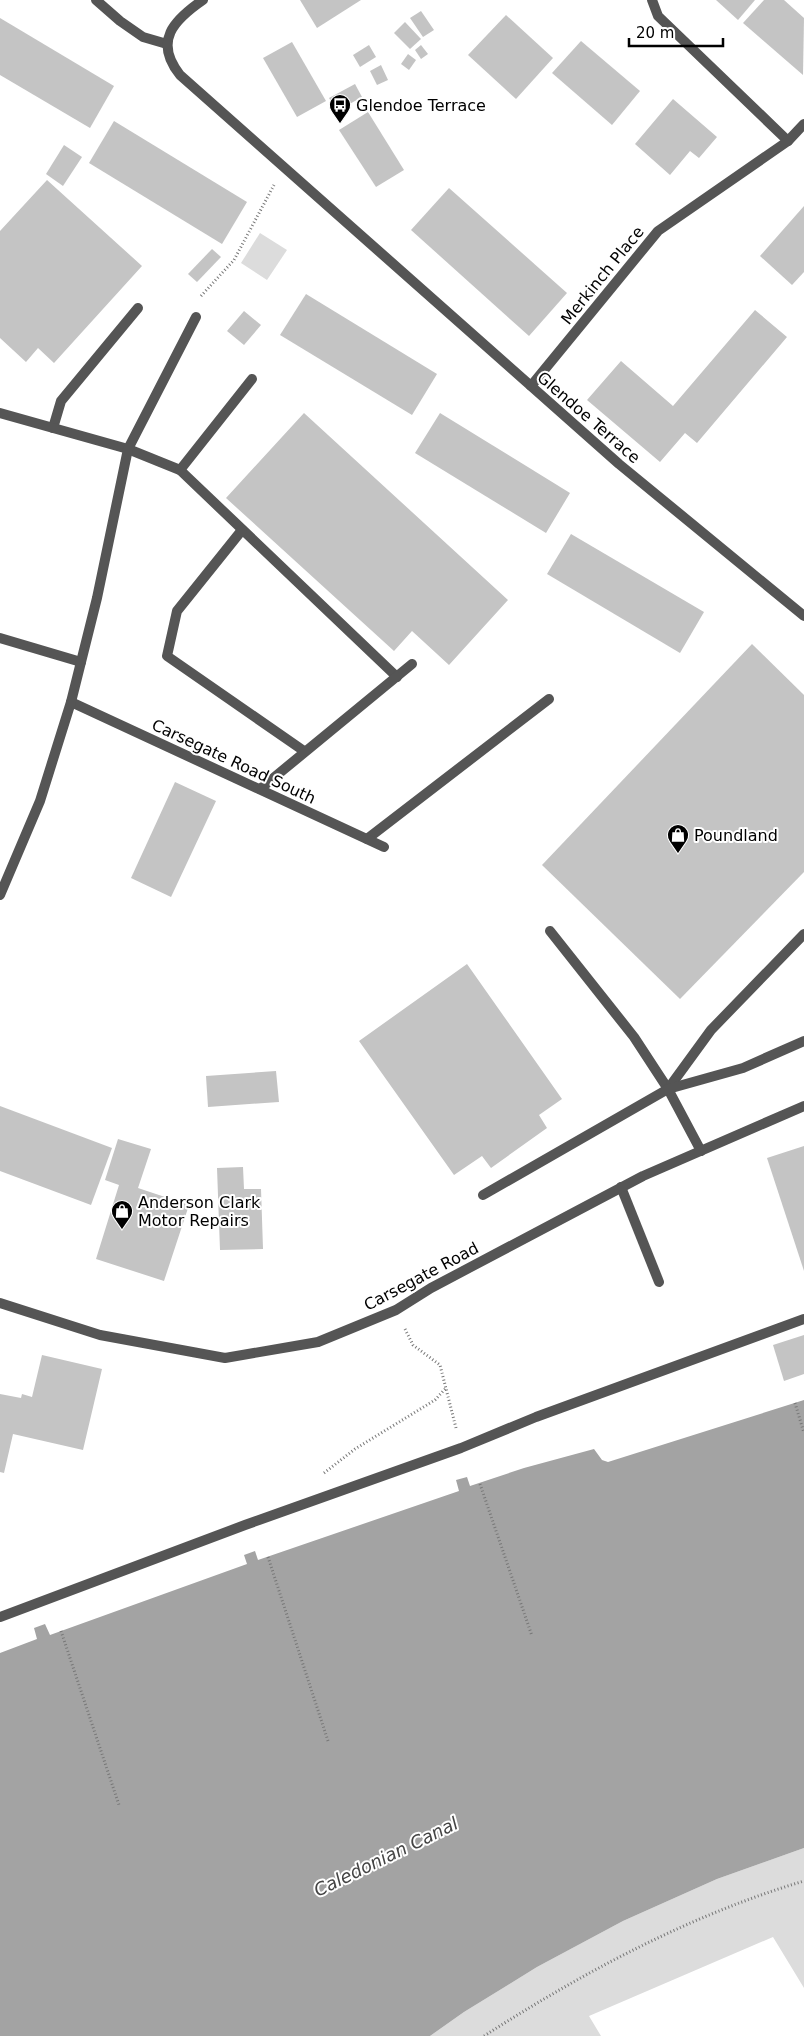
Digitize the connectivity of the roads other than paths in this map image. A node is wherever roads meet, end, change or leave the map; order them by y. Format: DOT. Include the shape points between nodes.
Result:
graph roads {
  1 [pos="96,0"];
  2 [pos="203,0"];
  3 [pos="652,0"];
  4 [pos="167,44"];
  5 [pos="804,124"];
  6 [pos="788,142"];
  7 [pos="138,308"];
  8 [pos="196,317"];
  9 [pos="252,379"];
  10 [pos="531,386"];
  11 [pos="0,413"];
  12 [pos="53,428"];
  13 [pos="128,449"];
  14 [pos="180,470"];
  15 [pos="242,530"];
  16 [pos="804,616"];
  17 [pos="0,638"];
  18 [pos="81,662"];
  19 [pos="412,664"];
  20 [pos="397,676"];
  21 [pos="549,699"];
  22 [pos="71,702"];
  23 [pos="304,751"];
  24 [pos="260,790"];
  25 [pos="367,839"];
  26 [pos="384,847"];
  27 [pos="0,895"];
  28 [pos="550,931"];
  29 [pos="804,934"];
  30 [pos="804,1040"];
  31 [pos="668,1089"];
  32 [pos="804,1106"];
  33 [pos="701,1150"];
  34 [pos="621,1187"];
  35 [pos="483,1195"];
  36 [pos="659,1282"];
  37 [pos="0,1303"];
  38 [pos="804,1319"];
  39 [pos="0,1617"];
  1 -- 4 [label="street" via="143,37"];
  2 -- 4 [label="street" via="175,23"];
  3 -- 6 [label="street" via="658,16"];
  4 -- 10 [label="street, Glendoe Terrace" via="173,66 180,75"];
  5 -- 6 [label="street, Merkinch Place"];
  6 -- 10 [label="street, Merkinch Place" via="658,231"];
  7 -- 12 [label="street" via="61,401"];
  8 -- 13 [label="street"];
  9 -- 14 [label="street"];
  10 -- 16 [label="street, Glendoe Terrace" via="619,464"];
  11 -- 12 [label="street"];
  12 -- 13 [label="street"];
  13 -- 14 [label="street"];
  13 -- 18 [label="street"];
  14 -- 15 [label="street"];
  15 -- 20 [label="street"];
  15 -- 23 [label="street" via="177,611 167,656"];
  17 -- 18 [label="street"];
  18 -- 22 [label="street"];
  19 -- 20 [label="street"];
  20 -- 23 [label="street"];
  21 -- 25 [label="street"];
  22 -- 24 [label="street, Carsegate Road South"];
  22 -- 27 [label="street" via="40,801"];
  23 -- 24 [label="street"];
  24 -- 25 [label="street, Carsegate Road South"];
  25 -- 26 [label="street, Carsegate Road South"];
  28 -- 31 [label="street" via="634,1036"];
  29 -- 31 [label="street" via="711,1030"];
  30 -- 31 [label="street" via="743,1068"];
  31 -- 33 [label="street"];
  31 -- 35 [label="street"];
  32 -- 33 [label="street, Carsegate Road"];
  33 -- 34 [label="street, Carsegate Road"];
  34 -- 36 [label="street"];
  34 -- 37 [label="street, Carsegate Road" via="431,1288 396,1310 318,1342 225,1358 100,1335"];
  38 -- 39 [label="street"];
}
